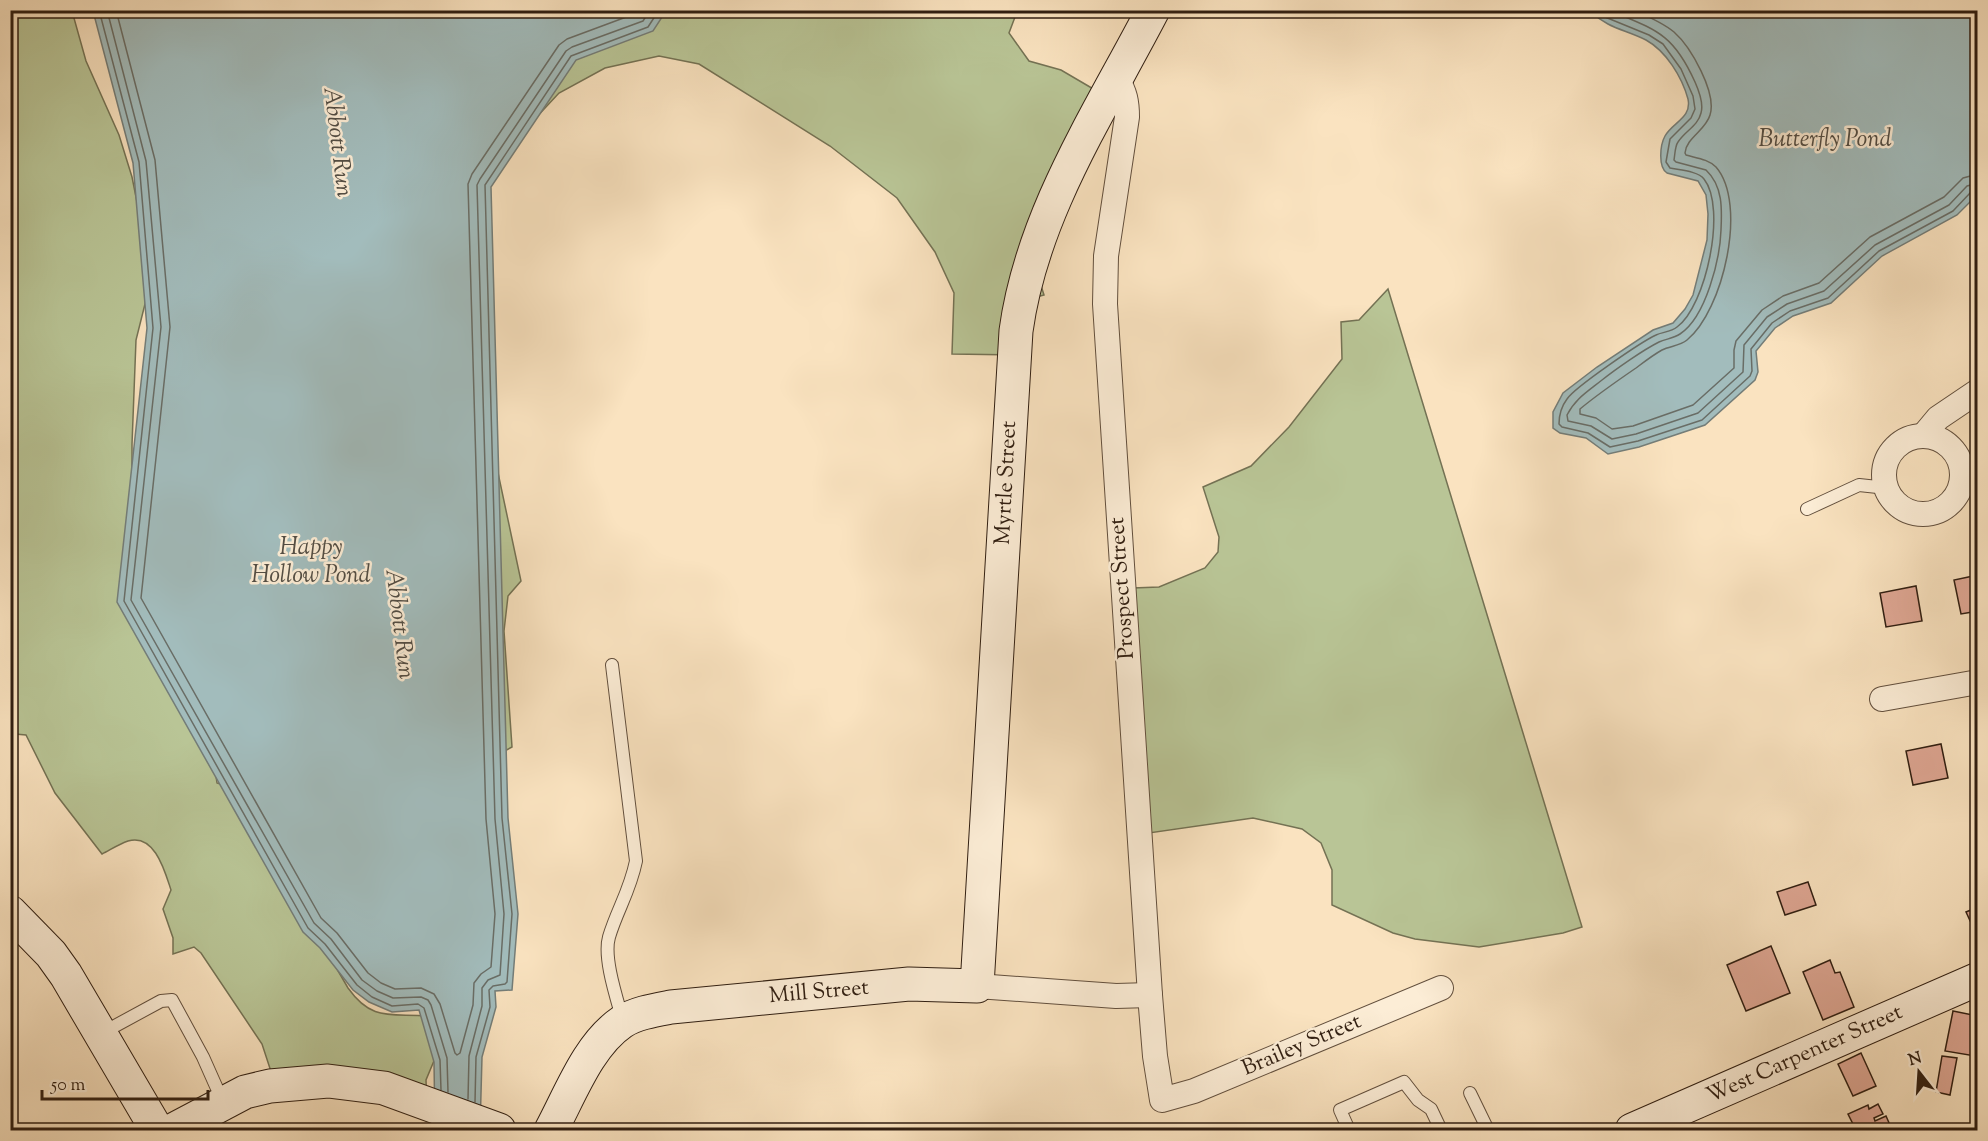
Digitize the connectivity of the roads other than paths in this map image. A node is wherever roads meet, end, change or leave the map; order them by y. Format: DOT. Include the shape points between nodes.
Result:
graph roads {
  1 [pos="1153,10"];
  2 [pos="1117,79"];
  3 [pos="1977,391"];
  4 [pos="1923,436"];
  5 [pos="1887,488"];
  6 [pos="1806,508"];
  7 [pos="612,665"];
  8 [pos="1977,682"];
  9 [pos="1882,699"];
  10 [pos="10,912"];
  11 [pos="1977,979"];
  12 [pos="977,986"];
  13 [pos="1441,988"];
  14 [pos="1150,995"];
  15 [pos="623,1022"];
  16 [pos="100,1034"];
  17 [pos="1470,1093"];
  18 [pos="1162,1100"];
  19 [pos="224,1103"];
  20 [pos="496,1129"];
  21 [pos="157,1131"];
  22 [pos="173,1131"];
  23 [pos="551,1131"];
  24 [pos="1349,1131"];
  25 [pos="1441,1131"];
  26 [pos="1488,1131"];
  27 [pos="1632,1131"];
  1 -- 2 [label="street, Myrtle Street"];
  2 -- 12 [label="street, Myrtle Street" via="1051,206 1021,301"];
  2 -- 14 [label="street, Prospect Street" via="1127,103 1127,117 1106,256 1105,304"];
  3 -- 4 [label="street" via="1938,418"];
  4 -- 5 [label="street" via="1898,445 1890,456 1885,468"];
  4 -- 5 [label="street" via="1948,446 1957,456 1962,479 1959,491 1942,509 1919,514 1897,504"];
  5 -- 6 [label="lane" via="1859,485"];
  7 -- 15 [label="lane" via="636,861 608,939 610,969"];
  8 -- 9 [label="street"];
  10 -- 16 [label="street" via="51,954"];
  11 -- 27 [label="street, West Carpenter Street"];
  12 -- 14 [label="street, Mill Street"];
  12 -- 15 [label="street, Mill Street" via="909,984 671,1007"];
  13 -- 18 [label="street, Brailey Street" via="1194,1091"];
  14 -- 18 [label="street, Prospect Street"];
  15 -- 23 [label="street, Mill Street" via="600,1042 588,1060"];
  16 -- 19 [label="lane" via="161,1001 172,1000"];
  16 -- 21 [label="street"];
  17 -- 26 [label="lane"];
  19 -- 20 [label="street" via="245,1092 270,1086 328,1081 384,1088"];
  19 -- 22 [label="street"];
  24 -- 25 [label="lane" via="1340,1110 1404,1082 1431,1109"];
}
